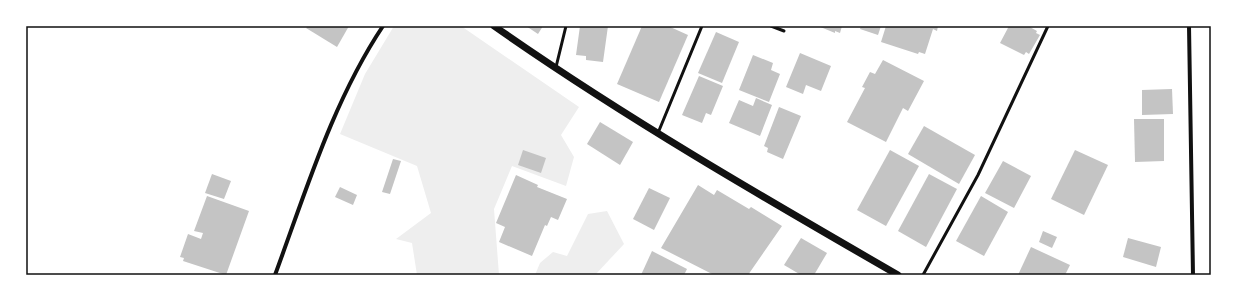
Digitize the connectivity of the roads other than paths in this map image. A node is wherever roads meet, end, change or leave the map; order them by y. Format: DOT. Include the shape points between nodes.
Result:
graph roads {
  1 [pos="383,26"];
  2 [pos="494,26"];
  3 [pos="566,26"];
  4 [pos="702,26"];
  5 [pos="771,26"];
  6 [pos="1048,26"];
  7 [pos="1189,26"];
  8 [pos="784,31"];
  9 [pos="556,69"];
  10 [pos="658,133"];
  11 [pos="275,275"];
  12 [pos="898,275"];
  13 [pos="923,275"];
  14 [pos="1193,275"];
  1 -- 11 [label="street" via="355,72 336,113"];
  2 -- 9 [label="street"];
  3 -- 9 [label="lane"];
  4 -- 10 [label="lane"];
  5 -- 8 [label="lane"];
  6 -- 13 [label="lane" via="978,175"];
  7 -- 14 [label="street"];
  9 -- 10 [label="street"];
  10 -- 12 [label="street"];
}
